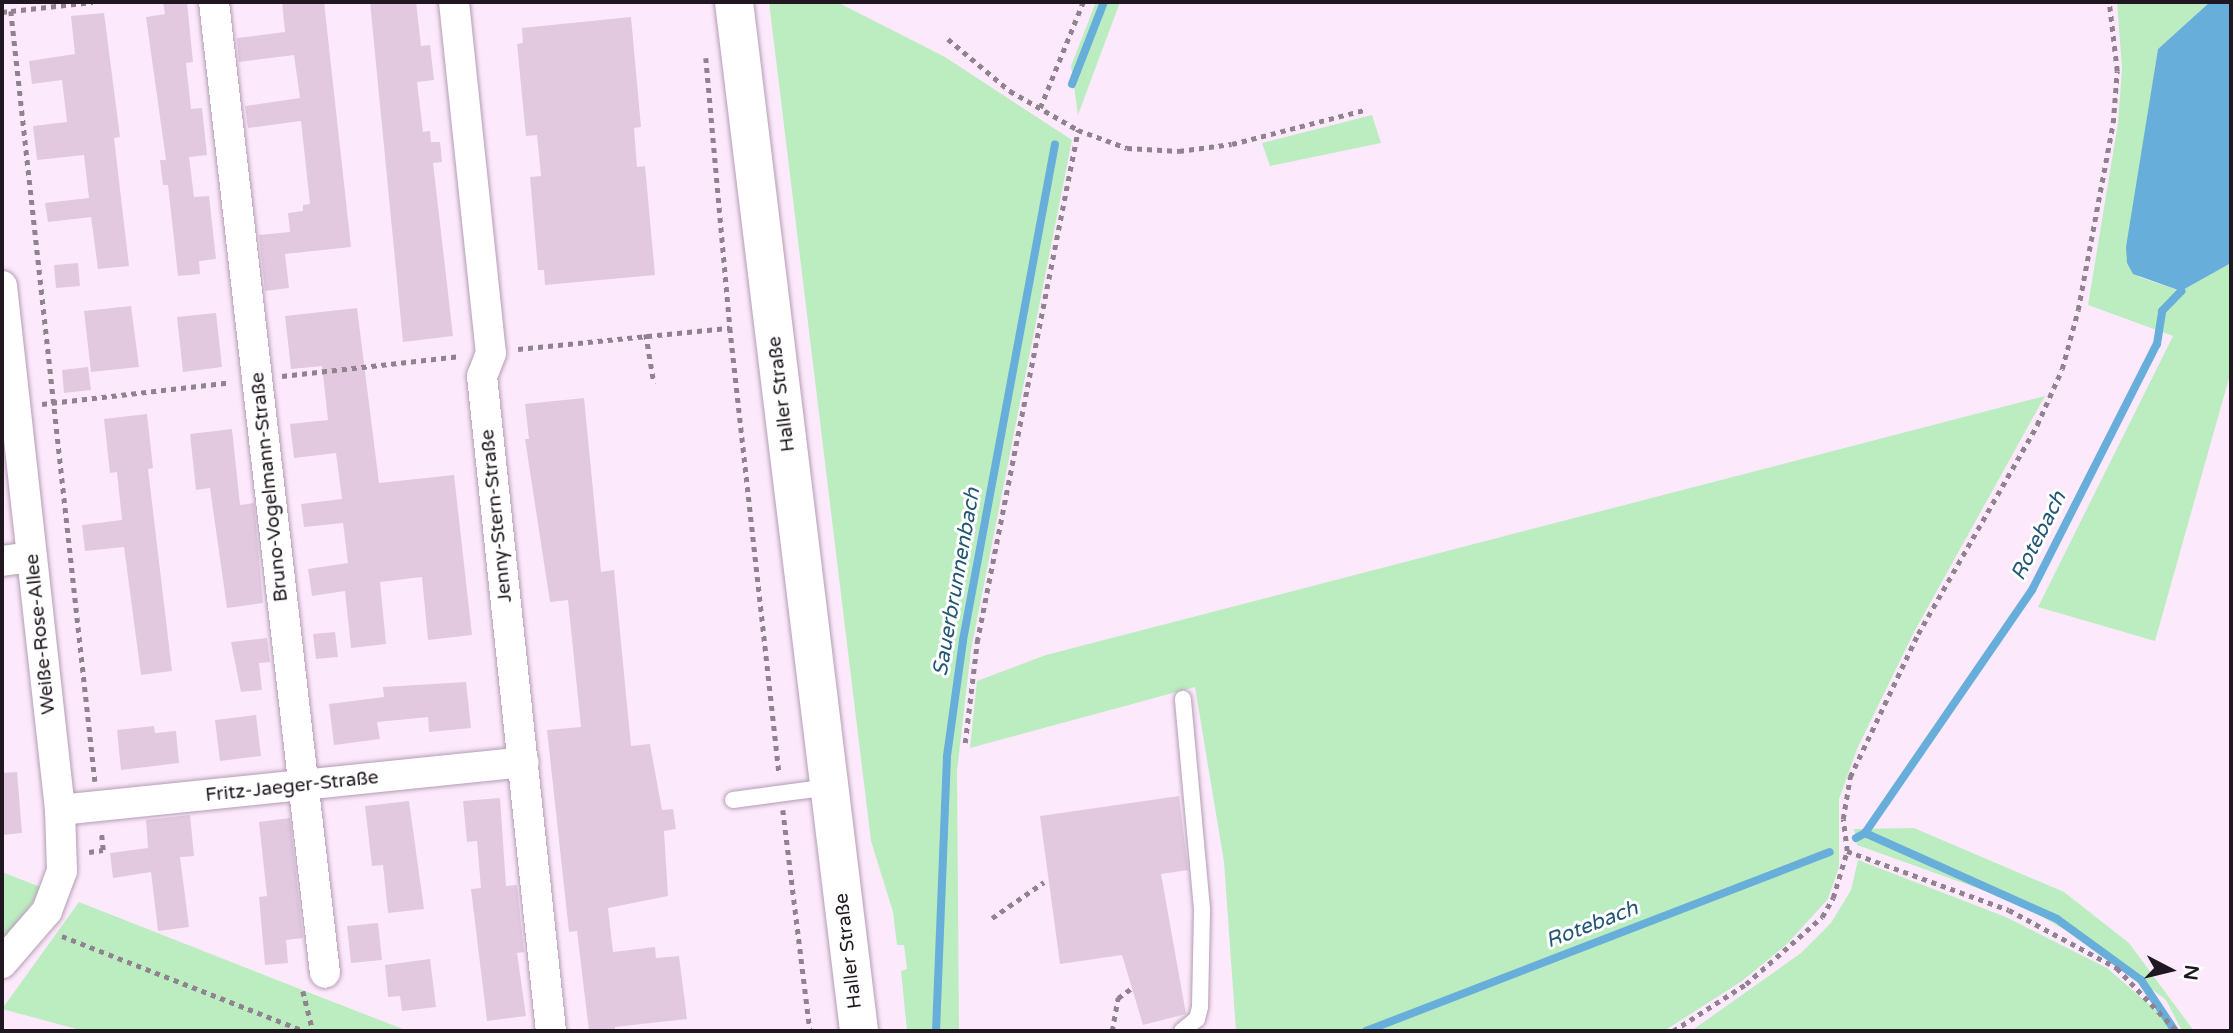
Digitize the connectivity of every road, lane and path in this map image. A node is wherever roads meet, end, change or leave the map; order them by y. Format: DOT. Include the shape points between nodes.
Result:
graph roads {
  1 [pos="93,2"];
  2 [pos="214,2"];
  3 [pos="454,2"];
  4 [pos="734,2"];
  5 [pos="1083,2"];
  6 [pos="2109,2"];
  7 [pos="11,11"];
  8 [pos="948,39"];
  9 [pos="705,43"];
  10 [pos="1041,108"];
  11 [pos="1364,110"];
  12 [pos="1078,130"];
  13 [pos="2,286"];
  14 [pos="730,328"];
  15 [pos="646,334"];
  16 [pos="491,353"];
  17 [pos="258,379"];
  18 [pos="654,383"];
  19 [pos="16,408"];
  20 [pos="32,557"];
  21 [pos="2,561"];
  22 [pos="1183,699"];
  23 [pos="965,743"];
  24 [pos="524,762"];
  25 [pos="304,786"];
  26 [pos="829,787"];
  27 [pos="781,793"];
  28 [pos="733,800"];
  29 [pos="60,810"];
  30 [pos="1847,851"];
  31 [pos="1044,882"];
  32 [pos="992,918"];
  33 [pos="34,926"];
  34 [pos="2,963"];
  35 [pos="325,973"];
  36 [pos="1132,988"];
  37 [pos="305,1031"];
  38 [pos="551,1031"];
  39 [pos="810,1031"];
  40 [pos="859,1031"];
  41 [pos="1112,1031"];
  42 [pos="1182,1031"];
  43 [pos="1673,1031"];
  44 [pos="2178,1031"];
  1 -- 7 [label="path"];
  2 -- 17 [label="street, Bruno-Vogelmann-Straße"];
  3 -- 16 [label="street, Jenny-Stern-Straße"];
  4 -- 26 [label="main road, Haller Straße"];
  5 -- 10 [label="path"];
  6 -- 30 [label="path" via="2117,71 2113,123 2078,310 2062,369 2037,425 1918,634 1858,759 1845,800"];
  8 -- 10 [label="path" via="981,70"];
  9 -- 14 [label="path"];
  10 -- 12 [label="path"];
  11 -- 12 [label="path" via="1233,144 1179,151 1127,148"];
  12 -- 23 [label="path" via="977,642"];
  13 -- 19 [label="street, Weiße-Rose-Allee"];
  14 -- 15 [label="path"];
  14 -- 27 [label="path"];
  15 -- 16 [label="path"];
  15 -- 18 [label="path"];
  16 -- 17 [label="path"];
  16 -- 24 [label="street, Jenny-Stern-Straße" via="482,376"];
  17 -- 19 [label="path"];
  17 -- 25 [label="street, Bruno-Vogelmann-Straße"];
  19 -- 20 [label="street, Weiße-Rose-Allee"];
  20 -- 21 [label="street"];
  20 -- 29 [label="street, Weiße-Rose-Allee"];
  22 -- 42 [label="lane" via="1202,909 1200,1007 1197,1019"];
  24 -- 25 [label="street, Fritz-Jaeger-Straße"];
  24 -- 38 [label="street, Jenny-Stern-Straße"];
  25 -- 29 [label="street, Fritz-Jaeger-Straße"];
  25 -- 35 [label="street, Bruno-Vogelmann-Straße"];
  26 -- 27 [label="lane"];
  26 -- 40 [label="main road, Haller Straße"];
  27 -- 28 [label="lane"];
  27 -- 39 [label="path"];
  29 -- 33 [label="street, Weiße-Rose-Allee" via="62,871 47,911"];
  30 -- 43 [label="path" via="1840,883 1822,917 1746,984"];
  30 -- 44 [label="path" via="2009,910 2117,968"];
  31 -- 32 [label="path"];
  33 -- 34 [label="street, Weiße-Rose-Allee"];
  33 -- 37 [label="path"];
  36 -- 41 [label="path" via="1118,998"];
}
